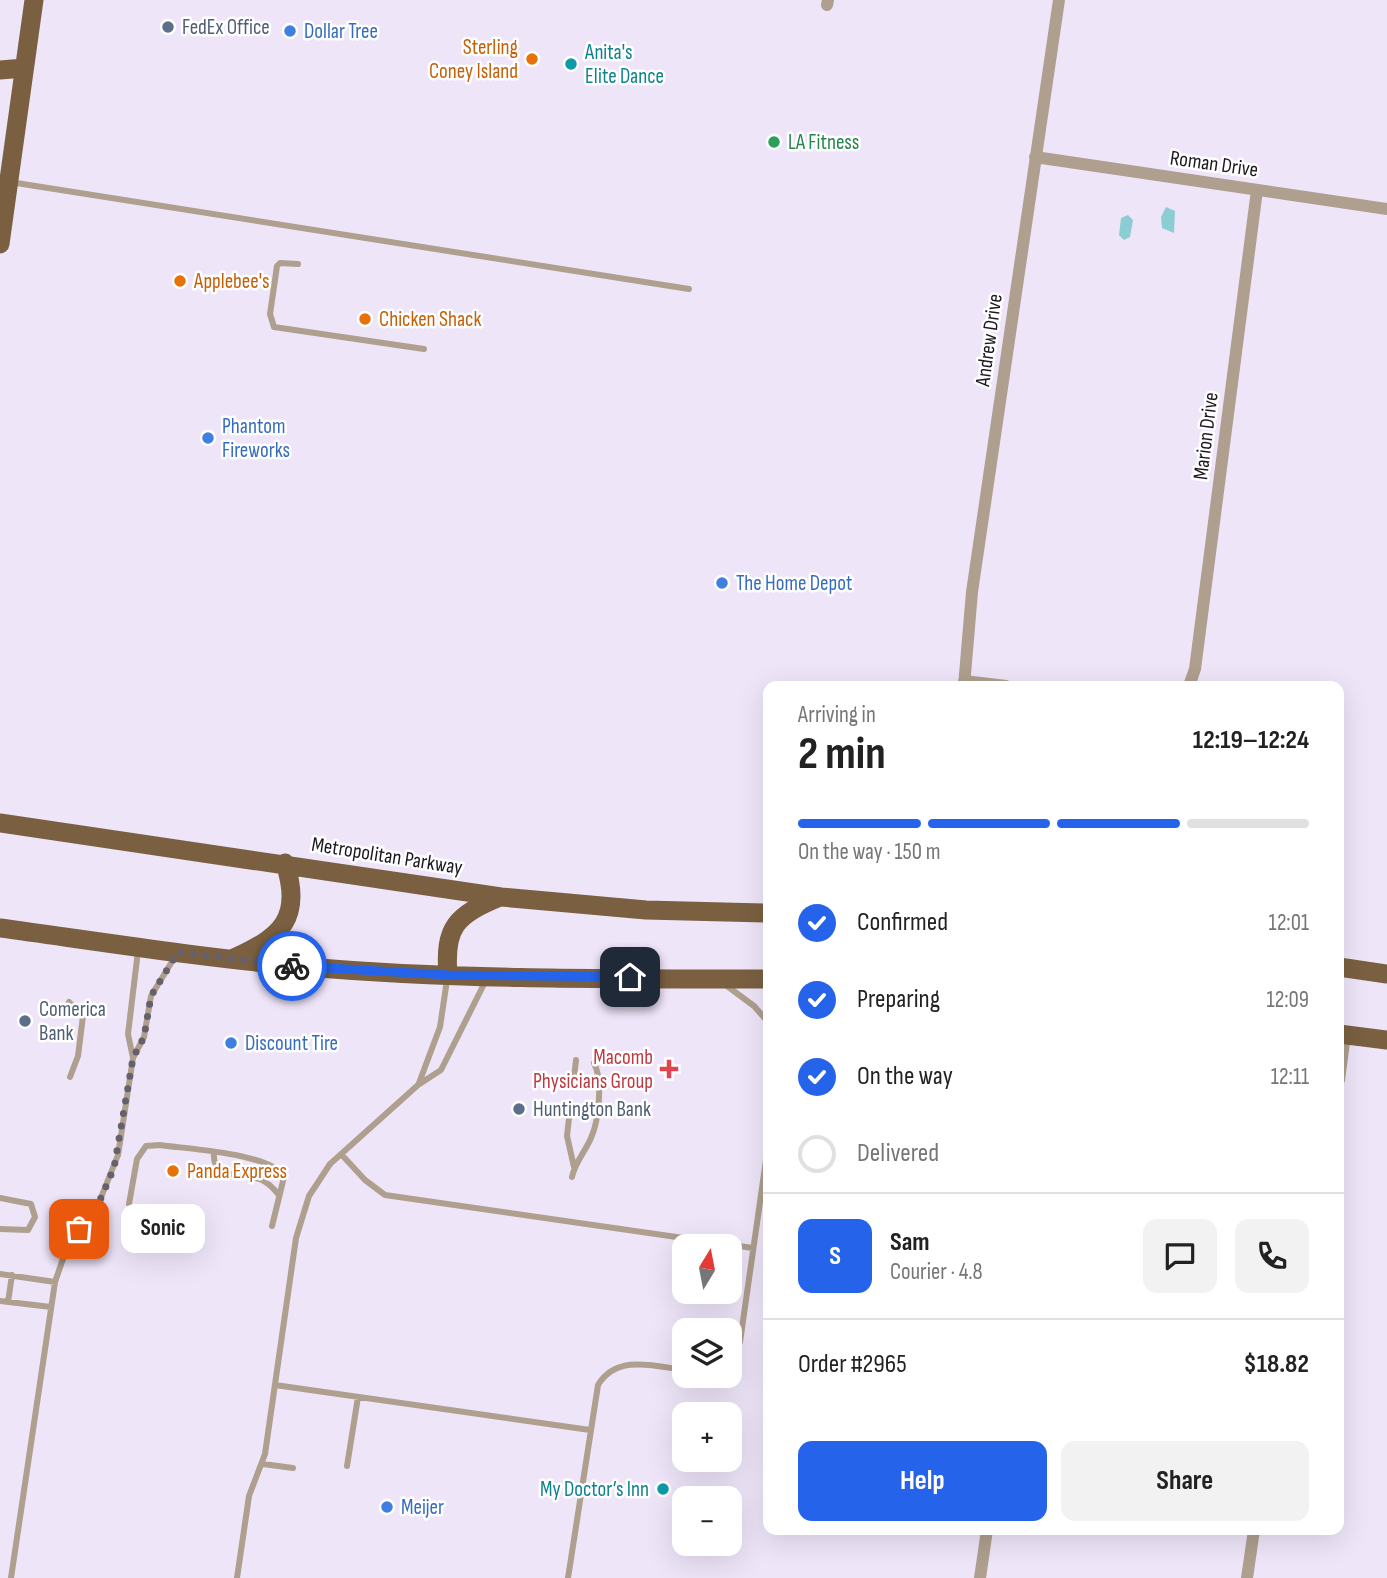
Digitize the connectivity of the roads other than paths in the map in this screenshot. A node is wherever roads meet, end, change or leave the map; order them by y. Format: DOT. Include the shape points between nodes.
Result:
graph roads {
  1 [pos="34,0"];
  2 [pos="1059,0"];
  3 [pos="24,68"];
  4 [pos="0,70"];
  5 [pos="1035,157"];
  6 [pos="9,181"];
  7 [pos="1257,190"];
  8 [pos="1387,209"];
  9 [pos="0,244"];
  10 [pos="298,264"];
  11 [pos="689,289"];
  12 [pos="424,349"];
  13 [pos="964,681"];
  14 [pos="1191,681"];
  15 [pos="0,823"];
  16 [pos="285,863"];
  17 [pos="501,897"];
  18 [pos="763,913"];
  19 [pos="0,928"];
  20 [pos="139,946"];
  21 [pos="178,952"];
  22 [pos="231,959"];
  23 [pos="1344,968"];
  24 [pos="1387,974"];
  25 [pos="448,975"];
  26 [pos="489,975"];
  27 [pos="763,977"];
  28 [pos="713,978"];
  29 [pos="69,1002"];
  30 [pos="763,1018"];
  31 [pos="1344,1034"];
  32 [pos="1387,1040"];
  33 [pos="133,1058"];
  34 [pos="576,1060"];
  35 [pos="594,1063"];
  36 [pos="70,1077"];
  37 [pos="418,1085"];
  38 [pos="573,1087"];
  39 [pos="570,1109"];
  40 [pos="214,1153"];
  41 [pos="341,1154"];
  42 [pos="574,1167"];
  43 [pos="572,1177"];
  44 [pos="763,1180"];
  45 [pos="279,1195"];
  46 [pos="0,1198"];
  47 [pos="129,1204"];
  48 [pos="272,1226"];
  49 [pos="0,1229"];
  50 [pos="753,1248"];
  51 [pos="0,1275"];
  52 [pos="12,1275"];
  53 [pos="55,1282"];
  54 [pos="0,1301"];
  55 [pos="8,1302"];
  56 [pos="51,1307"];
  57 [pos="742,1328"];
  58 [pos="672,1368"];
  59 [pos="275,1385"];
  60 [pos="358,1397"];
  61 [pos="590,1430"];
  62 [pos="263,1464"];
  63 [pos="347,1466"];
  64 [pos="293,1468"];
  65 [pos="986,1535"];
  66 [pos="1253,1535"];
  67 [pos="11,1578"];
  68 [pos="237,1578"];
  69 [pos="568,1578"];
  70 [pos="979,1578"];
  71 [pos="1247,1578"];
  1 -- 3 [label="main road"];
  2 -- 5 [label="street, Andrew Drive"];
  3 -- 4 [label="main road"];
  3 -- 6 [label="main road"];
  5 -- 7 [label="street, Roman Drive"];
  5 -- 13 [label="street, Andrew Drive" via="972,592"];
  6 -- 9 [label="main road"];
  6 -- 11 [label="lane"];
  7 -- 8 [label="street, Roman Drive"];
  7 -- 14 [label="street, Marion Drive"];
  10 -- 12 [label="lane" via="280,262 277,266 270,314 274,327"];
  15 -- 16 [label="main road, Metropolitan Parkway"];
  16 -- 17 [label="main road, Metropolitan Parkway"];
  16 -- 22 [label="main road" via="293,896 286,923 257,947"];
  17 -- 18 [label="main road, Metropolitan Parkway" via="646,910"];
  17 -- 25 [label="main road" via="457,922 446,946"];
  19 -- 20 [label="main road"];
  20 -- 21 [label="main road"];
  20 -- 33 [label="lane" via="128,1034"];
  21 -- 22 [label="main road"];
  21 -- 33 [label="lane" via="151,996 144,1037"];
  22 -- 25 [label="main road"];
  23 -- 24 [label="main road"];
  25 -- 26 [label="main road"];
  25 -- 37 [label="lane" via="440,1027"];
  26 -- 28 [label="main road"];
  26 -- 37 [label="lane" via="441,1070"];
  27 -- 28 [label="main road"];
  28 -- 30 [label="lane" via="739,992"];
  29 -- 36 [label="lane" via="83,1016"];
  31 -- 32 [label="main road"];
  33 -- 53 [label="lane" via="114,1168 100,1200 65,1252"];
  34 -- 38 [label="lane"];
  35 -- 42 [label="lane" via="600,1085 592,1137"];
  37 -- 41 [label="lane"];
  39 -- 42 [label="lane" via="567,1136"];
  40 -- 45 [label="lane" via="222,1171 264,1180"];
  40 -- 45 [label="lane" via="279,1169 284,1183"];
  40 -- 47 [label="lane" via="146,1146 137,1159"];
  41 -- 50 [label="lane" via="385,1195"];
  41 -- 59 [label="lane" via="313,1188 298,1230"];
  42 -- 43 [label="lane"];
  44 -- 50 [label="lane"];
  45 -- 48 [label="lane"];
  46 -- 49 [label="lane" via="31,1204 35,1217 28,1230"];
  50 -- 57 [label="lane"];
  51 -- 52 [label="lane"];
  52 -- 53 [label="lane"];
  52 -- 55 [label="lane"];
  53 -- 56 [label="lane"];
  54 -- 55 [label="lane"];
  55 -- 56 [label="lane"];
  56 -- 67 [label="lane"];
  58 -- 61 [label="lane" via="631,1363 614,1369 598,1385"];
  59 -- 60 [label="lane"];
  59 -- 62 [label="lane"];
  60 -- 61 [label="lane"];
  60 -- 63 [label="lane"];
  61 -- 69 [label="lane"];
  62 -- 64 [label="lane"];
  62 -- 68 [label="lane" via="248,1496"];
  65 -- 70 [label="street"];
  66 -- 71 [label="street"];
}
